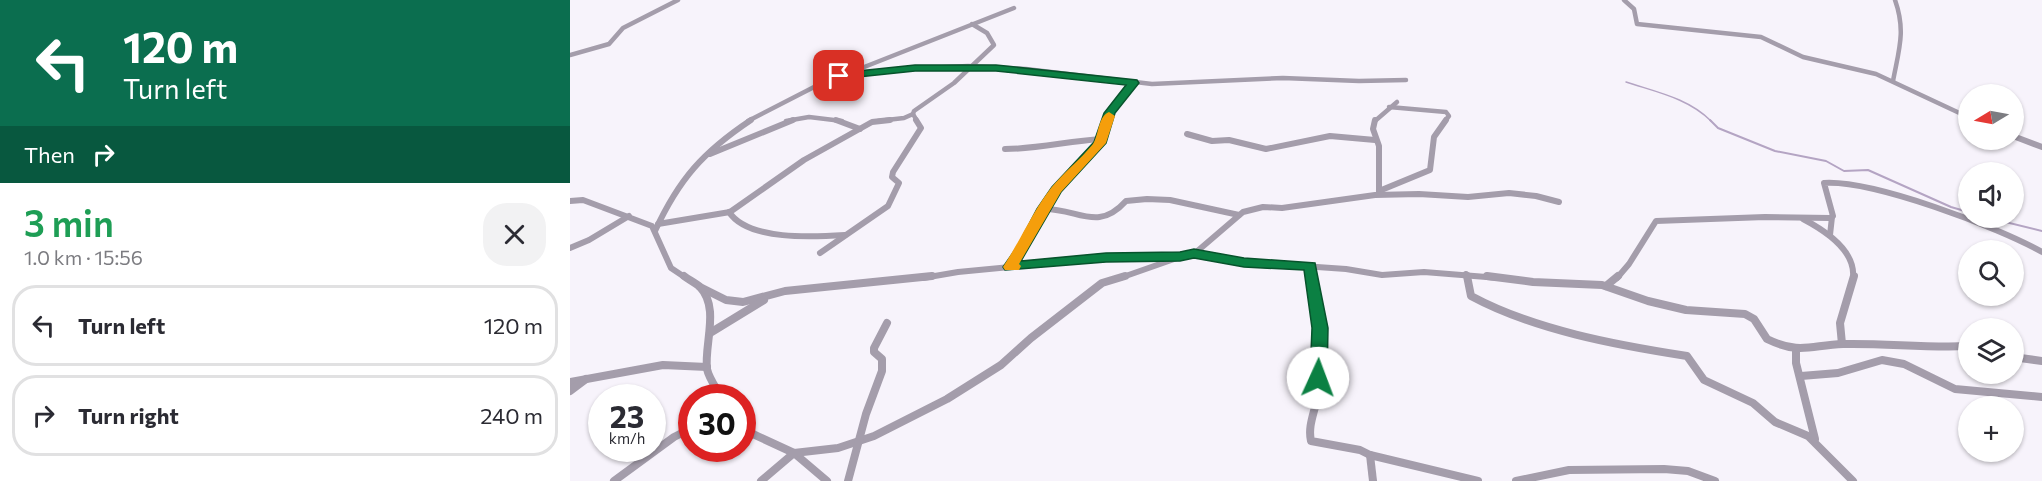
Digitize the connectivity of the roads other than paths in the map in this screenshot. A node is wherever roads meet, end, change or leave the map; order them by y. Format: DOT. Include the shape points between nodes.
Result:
graph roads {
  1 [pos="678,0"];
  2 [pos="1624,0"];
  3 [pos="1895,0"];
  4 [pos="1014,8"];
  5 [pos="972,24"];
  6 [pos="570,55"];
  7 [pos="972,67"];
  8 [pos="839,76"];
  9 [pos="1406,80"];
  10 [pos="1893,81"];
  11 [pos="1133,83"];
  12 [pos="1397,102"];
  13 [pos="1389,107"];
  14 [pos="1958,112"];
  15 [pos="913,114"];
  16 [pos="860,129"];
  17 [pos="1187,134"];
  18 [pos="1101,139"];
  19 [pos="1375,140"];
  20 [pos="2024,140"];
  21 [pos="2042,147"];
  22 [pos="1005,149"];
  23 [pos="705,155"];
  24 [pos="1379,193"];
  25 [pos="570,201"];
  26 [pos="1559,202"];
  27 [pos="1043,209"];
  28 [pos="729,212"];
  29 [pos="1239,215"];
  30 [pos="629,216"];
  31 [pos="1832,217"];
  32 [pos="1799,218"];
  33 [pos="656,227"];
  34 [pos="845,235"];
  35 [pos="1830,235"];
  36 [pos="570,248"];
  37 [pos="2042,252"];
  38 [pos="820,253"];
  39 [pos="1194,254"];
  40 [pos="1180,256"];
  41 [pos="1310,266"];
  42 [pos="1010,267"];
  43 [pos="1466,274"];
  44 [pos="1606,286"];
  45 [pos="700,287"];
  46 [pos="774,294"];
  47 [pos="887,323"];
  48 [pos="710,333"];
  49 [pos="1842,344"];
  50 [pos="1958,347"];
  51 [pos="1796,348"];
  52 [pos="2024,359"];
  53 [pos="2042,361"];
  54 [pos="707,367"];
  55 [pos="1801,376"];
  56 [pos="586,379"];
  57 [pos="570,382"];
  58 [pos="714,384"];
  59 [pos="570,391"];
  60 [pos="2042,397"];
  61 [pos="678,435"];
  62 [pos="756,435"];
  63 [pos="874,436"];
  64 [pos="860,441"];
  65 [pos="1817,444"];
  66 [pos="794,453"];
  67 [pos="855,454"];
  68 [pos="1370,455"];
  69 [pos="614,481"];
  70 [pos="761,481"];
  71 [pos="826,481"];
  72 [pos="848,481"];
  73 [pos="1374,481"];
  74 [pos="1478,481"];
  75 [pos="1516,481"];
  76 [pos="1715,481"];
  77 [pos="1853,481"];
  1 -- 6 [label="street" via="623,28 609,44"];
  2 -- 10 [label="street" via="1634,9 1637,24 1757,36 1803,57 1860,69"];
  3 -- 10 [label="street" via="1902,31"];
  4 -- 5 [label="street"];
  5 -- 7 [label="street" via="994,43"];
  5 -- 8 [label="street"];
  7 -- 8 [label="street"];
  7 -- 11 [label="street"];
  7 -- 15 [label="street"];
  8 -- 23 [label="street" via="760,112"];
  9 -- 11 [label="street" via="1378,83 1283,78"];
  10 -- 14 [label="street"];
  11 -- 18 [label="street" via="1110,113"];
  12 -- 13 [label="street"];
  13 -- 19 [label="street" via="1374,122"];
  13 -- 24 [label="street" via="1446,112 1449,116 1434,137 1430,170"];
  15 -- 16 [label="street" via="872,122"];
  15 -- 34 [label="street" via="921,128 893,172 892,177 899,183 892,202"];
  16 -- 23 [label="street" via="823,118 790,121"];
  16 -- 28 [label="street" via="770,182"];
  17 -- 19 [label="street" via="1266,148 1330,136"];
  18 -- 22 [label="street"];
  18 -- 27 [label="street"];
  19 -- 24 [label="street" via="1379,146"];
  20 -- 21 [label="street"];
  23 -- 33 [label="street" via="678,187"];
  24 -- 26 [label="street" via="1468,197 1509,193"];
  24 -- 29 [label="street" via="1282,208 1263,207"];
  25 -- 30 [label="street" via="583,200"];
  27 -- 29 [label="street" via="1104,216 1113,214 1126,201 1162,201"];
  27 -- 42 [label="street"];
  28 -- 33 [label="street"];
  28 -- 34 [label="street" via="743,226 798,238"];
  29 -- 39 [label="street"];
  30 -- 33 [label="street"];
  30 -- 36 [label="street"];
  31 -- 32 [label="street"];
  31 -- 35 [label="street"];
  31 -- 37 [label="street" via="1824,185 1836,180 1893,195 2023,241"];
  32 -- 35 [label="street" via="1820,226"];
  32 -- 44 [label="street" via="1660,220 1654,223 1631,264"];
  33 -- 45 [label="street" via="660,247 671,268"];
  34 -- 38 [label="street"];
  35 -- 49 [label="street" via="1854,275 1840,324"];
  39 -- 40 [label="street"];
  39 -- 41 [label="street"];
  40 -- 42 [label="street"];
  40 -- 63 [label="street" via="1102,283 987,374"];
  41 -- 43 [label="street" via="1382,275"];
  41 -- 68 [label="street" via="1320,328 1318,394 1308,436 1313,443"];
  42 -- 46 [label="street"];
  43 -- 44 [label="street"];
  43 -- 65 [label="street" via="1471,296 1497,310 1613,344 1687,356 1700,377 1710,384 1753,403 1775,422 1801,432"];
  44 -- 51 [label="street" via="1686,310 1745,314 1754,319 1767,339"];
  45 -- 46 [label="street" via="726,300 740,302"];
  45 -- 48 [label="street" via="710,314"];
  46 -- 48 [label="street"];
  47 -- 64 [label="street" via="874,348 882,358 882,371"];
  48 -- 54 [label="street"];
  49 -- 50 [label="street"];
  49 -- 51 [label="street" via="1811,350"];
  51 -- 55 [label="street"];
  52 -- 53 [label="street"];
  54 -- 56 [label="street" via="663,365"];
  54 -- 58 [label="street"];
  55 -- 60 [label="street" via="1838,373 1882,360 1904,364 1955,389"];
  55 -- 65 [label="street"];
  56 -- 57 [label="street"];
  56 -- 59 [label="street"];
  61 -- 69 [label="street"];
  62 -- 66 [label="street"];
  63 -- 64 [label="street"];
  63 -- 67 [label="street"];
  64 -- 66 [label="street"];
  64 -- 67 [label="street"];
  65 -- 77 [label="street"];
  66 -- 70 [label="street"];
  66 -- 71 [label="street"];
  67 -- 72 [label="street"];
  68 -- 73 [label="street"];
  68 -- 74 [label="street"];
  75 -- 76 [label="street" via="1569,470 1664,469 1688,471"];
}
